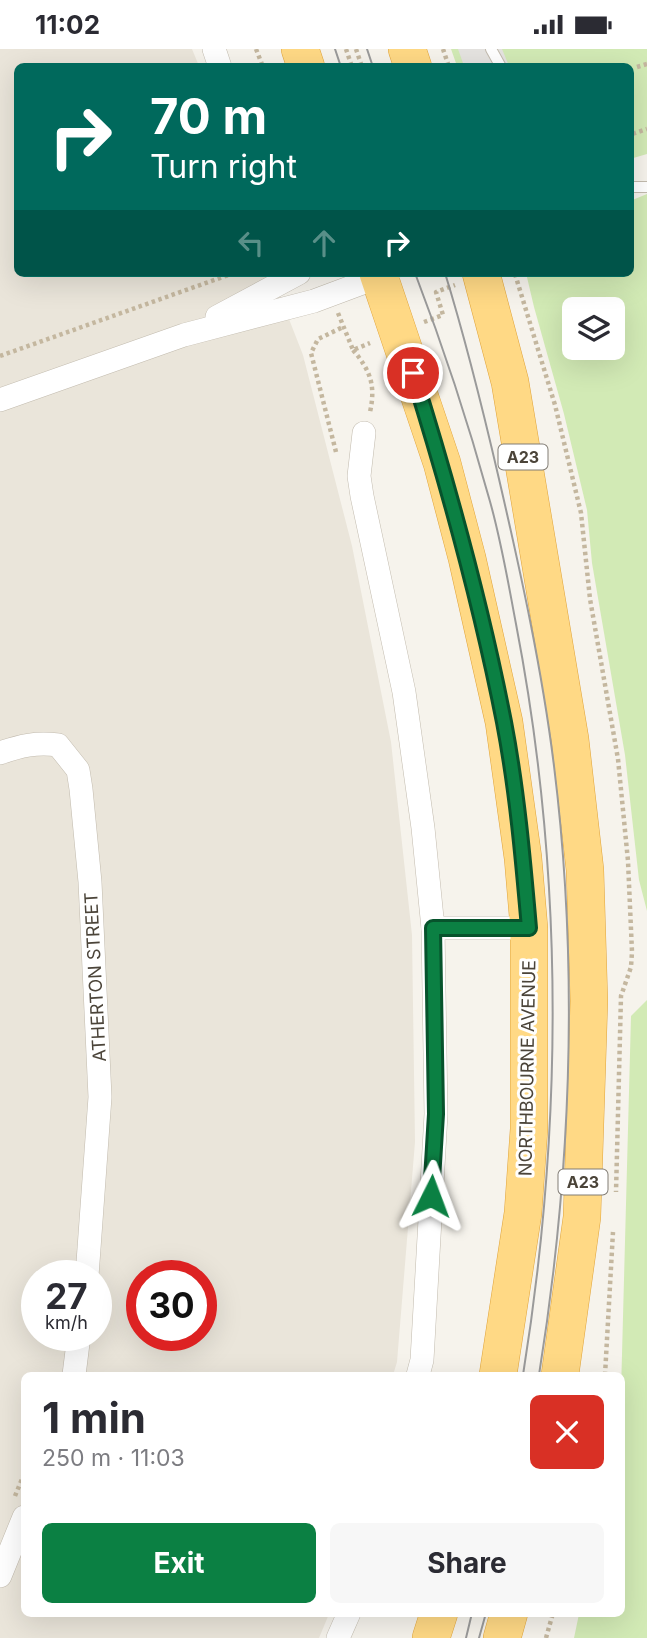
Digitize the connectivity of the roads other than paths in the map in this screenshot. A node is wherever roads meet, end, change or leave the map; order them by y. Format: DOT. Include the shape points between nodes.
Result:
graph roads {
  1 [pos="292,277"];
  2 [pos="374,277"];
  3 [pos="383,277"];
  4 [pos="482,277"];
  5 [pos="184,335"];
  6 [pos="0,400"];
  7 [pos="365,433"];
  8 [pos="0,753"];
  9 [pos="433,928"];
  10 [pos="529,928"];
  11 [pos="88,1260"];
  12 [pos="77,1351"];
  13 [pos="74,1372"];
  14 [pos="419,1372"];
  15 [pos="498,1372"];
  16 [pos="560,1372"];
  17 [pos="21,1524"];
  18 [pos="0,1576"];
  19 [pos="347,1617"];
  20 [pos="438,1617"];
  21 [pos="508,1617"];
  22 [pos="338,1638"];
  23 [pos="431,1638"];
  24 [pos="502,1638"];
  1 -- 5 [label="street"];
  2 -- 5 [label="street" via="314,301"];
  3 -- 10 [label="highway, NORTHBOURNE AVENUE" via="442,463 493,672 512,772"];
  4 -- 16 [label="highway, A23" via="512,396 570,739 585,870 589,1000 582,1217"];
  5 -- 6 [label="street"];
  7 -- 9 [label="street" via="360,486 404,692"];
  8 -- 11 [label="street, ATHERTON STREET" via="21,745 58,744 78,770 82,789 100,1097"];
  9 -- 10 [label="street"];
  9 -- 14 [label="street" via="436,1114"];
  10 -- 15 [label="highway, NORTHBOURNE AVENUE" via="529,1129 524,1199"];
  12 -- 13 [label="street"];
  17 -- 18 [label="street"];
  19 -- 22 [label="street"];
  20 -- 23 [label="highway"];
  21 -- 24 [label="highway"];
}
